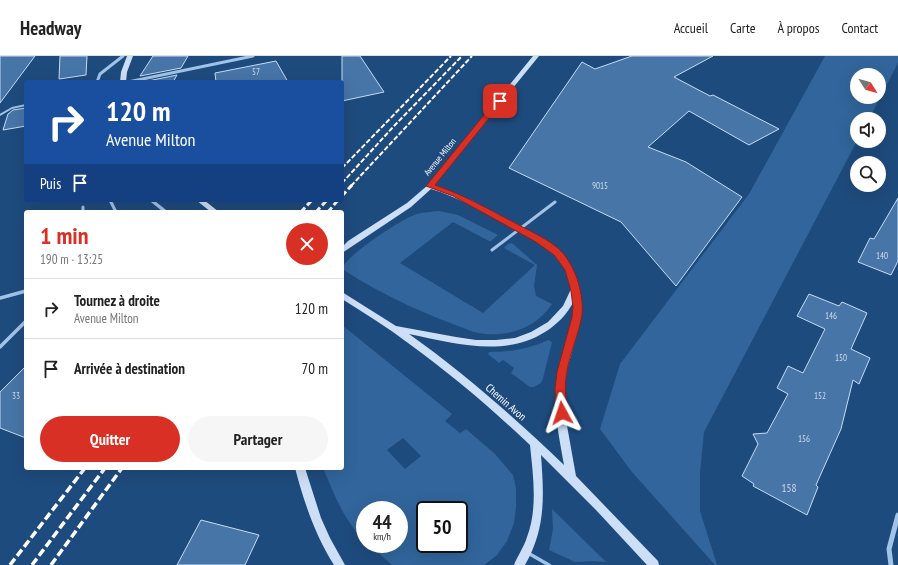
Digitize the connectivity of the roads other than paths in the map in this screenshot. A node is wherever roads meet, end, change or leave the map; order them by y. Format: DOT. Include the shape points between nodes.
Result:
graph roads {
  1 [pos="123,56"];
  2 [pos="130,56"];
  3 [pos="253,56"];
  4 [pos="536,56"];
  5 [pos="98,80"];
  6 [pos="123,80"];
  7 [pos="138,80"];
  8 [pos="24,105"];
  9 [pos="0,115"];
  10 [pos="430,186"];
  11 [pos="154,202"];
  12 [pos="202,202"];
  13 [pos="555,202"];
  14 [pos="82,207"];
  15 [pos="83,210"];
  16 [pos="164,210"];
  17 [pos="213,210"];
  18 [pos="519,229"];
  19 [pos="344,249"];
  20 [pos="492,250"];
  21 [pos="574,286"];
  22 [pos="24,292"];
  23 [pos="344,296"];
  24 [pos="0,298"];
  25 [pos="24,323"];
  26 [pos="394,328"];
  27 [pos="0,347"];
  28 [pos="535,443"];
  29 [pos="301,470"];
  30 [pos="571,477"];
  31 [pos="898,515"];
  32 [pos="527,553"];
  33 [pos="340,565"];
  34 [pos="519,565"];
  35 [pos="549,565"];
  36 [pos="654,565"];
  37 [pos="891,565"];
  1 -- 5 [label="street" via="100,74"];
  2 -- 6 [label="main road"];
  3 -- 7 [label="street"];
  4 -- 10 [label="main road, Avenue Milton"];
  8 -- 9 [label="lane" via="7,109"];
  10 -- 18 [label="main road" via="456,195"];
  10 -- 19 [label="main road, Avenue Milton" via="409,205"];
  11 -- 16 [label="street"];
  12 -- 17 [label="main road"];
  13 -- 18 [label="lane"];
  14 -- 15 [label="lane"];
  18 -- 20 [label="lane"];
  18 -- 21 [label="main road" via="557,253 570,269"];
  21 -- 26 [label="main road" via="562,315 533,336 520,340 493,344 478,343"];
  21 -- 30 [label="main road" via="577,317 560,389"];
  22 -- 24 [label="street"];
  23 -- 26 [label="main road, Chemin Avon"];
  25 -- 27 [label="street"];
  26 -- 28 [label="main road, Chemin Avon" via="459,377"];
  28 -- 30 [label="main road, Chemin Avon"];
  28 -- 32 [label="main road" via="539,493 538,520"];
  29 -- 33 [label="main road" via="317,524"];
  30 -- 36 [label="main road, Chemin Avon"];
  31 -- 37 [label="street" via="889,549"];
  32 -- 34 [label="main road"];
  32 -- 35 [label="lane"];
}
